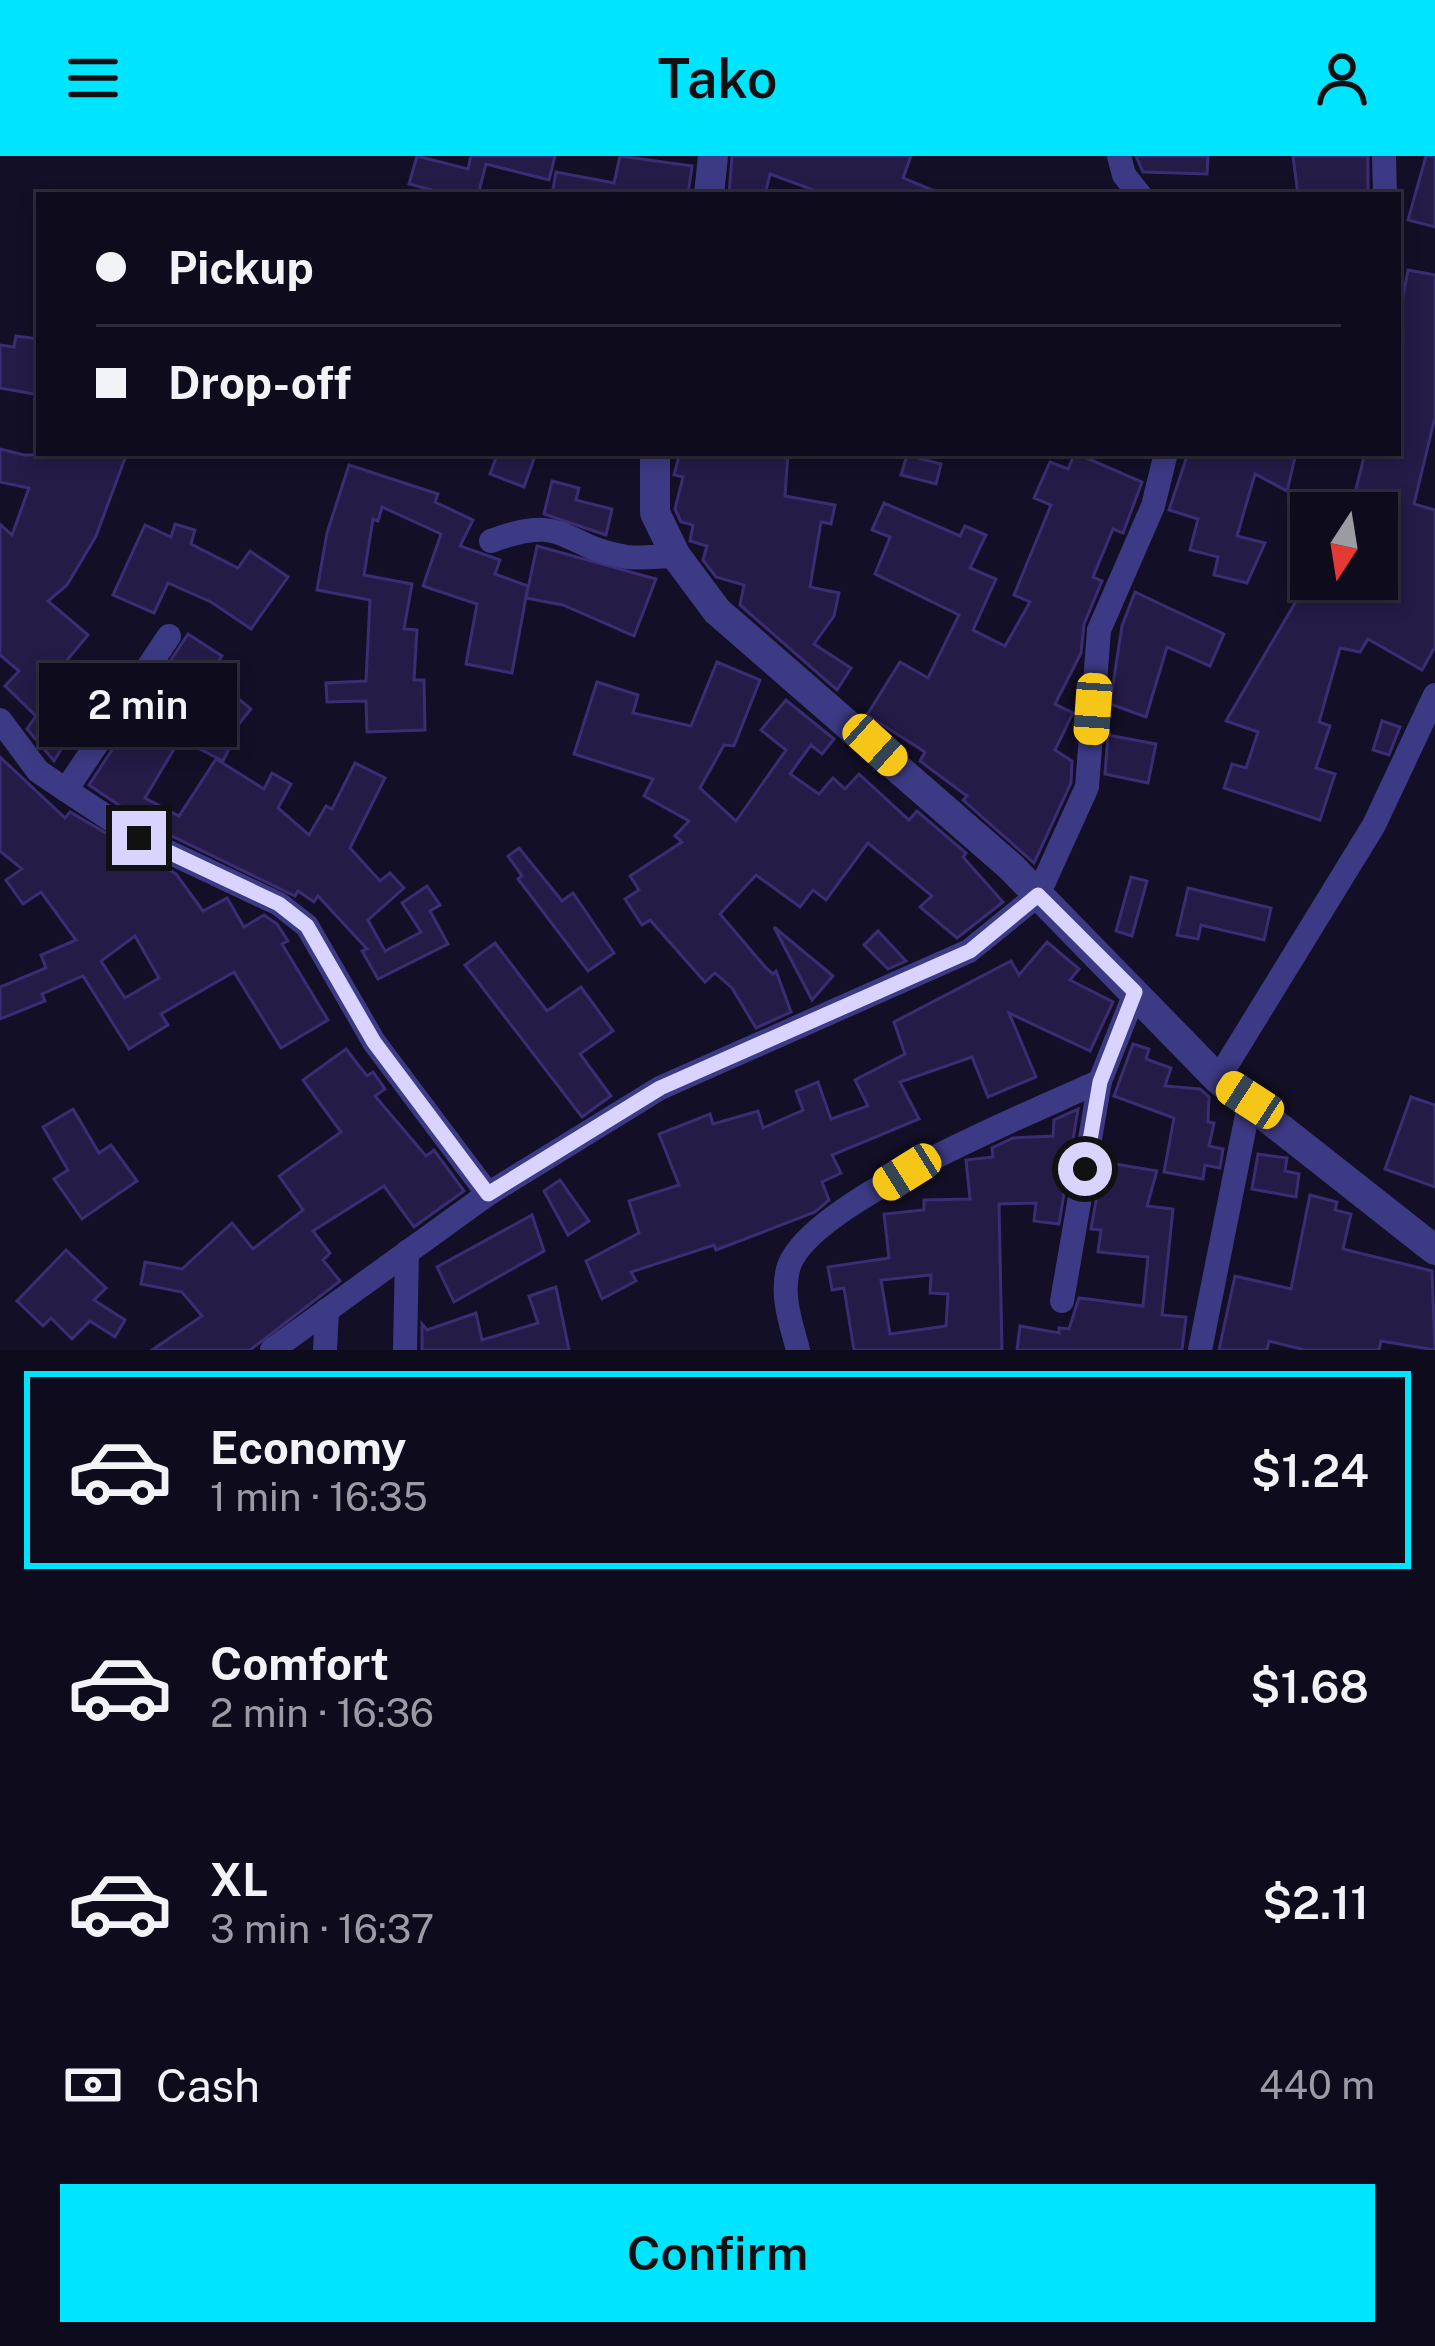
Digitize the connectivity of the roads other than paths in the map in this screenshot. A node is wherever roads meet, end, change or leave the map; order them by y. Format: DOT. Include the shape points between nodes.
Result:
graph roads {
  1 [pos="712,156"];
  2 [pos="1119,156"];
  3 [pos="1388,160"];
  4 [pos="709,192"];
  5 [pos="1138,192"];
  6 [pos="1385,192"];
  7 [pos="655,456"];
  8 [pos="1165,456"];
  9 [pos="491,541"];
  10 [pos="676,556"];
  11 [pos="169,635"];
  12 [pos="1432,711"];
  13 [pos="0,720"];
  14 [pos="66,790"];
  15 [pos="1038,895"];
  16 [pos="1135,992"];
  17 [pos="1218,1079"];
  18 [pos="1100,1082"];
  19 [pos="1250,1100"];
  20 [pos="488,1194"];
  21 [pos="1435,1250"];
  22 [pos="407,1252"];
  23 [pos="1062,1301"];
  24 [pos="327,1310"];
  25 [pos="272,1350"];
  26 [pos="325,1350"];
  27 [pos="405,1350"];
  28 [pos="798,1350"];
  29 [pos="1200,1350"];
  1 -- 4 [label="street"];
  2 -- 5 [label="street"];
  3 -- 6 [label="street"];
  7 -- 10 [label="street" via="655,513"];
  8 -- 15 [label="street" via="1153,506 1099,630 1087,788"];
  9 -- 10 [label="street" via="530,526 626,557"];
  10 -- 15 [label="street" via="716,611"];
  11 -- 14 [label="street"];
  12 -- 17 [label="street" via="1374,825"];
  13 -- 14 [label="street" via="38,771"];
  14 -- 20 [label="street" via="307,926 374,1042"];
  15 -- 16 [label="street"];
  15 -- 20 [label="street" via="970,951 660,1088"];
  16 -- 17 [label="street"];
  16 -- 18 [label="street"];
  17 -- 19 [label="street"];
  18 -- 23 [label="street"];
  18 -- 28 [label="street" via="907,1172 815,1229 789,1264 785,1298"];
  19 -- 21 [label="street"];
  19 -- 29 [label="street"];
  20 -- 22 [label="street"];
  22 -- 24 [label="street"];
  22 -- 27 [label="street"];
  24 -- 25 [label="street"];
  24 -- 26 [label="street"];
}
